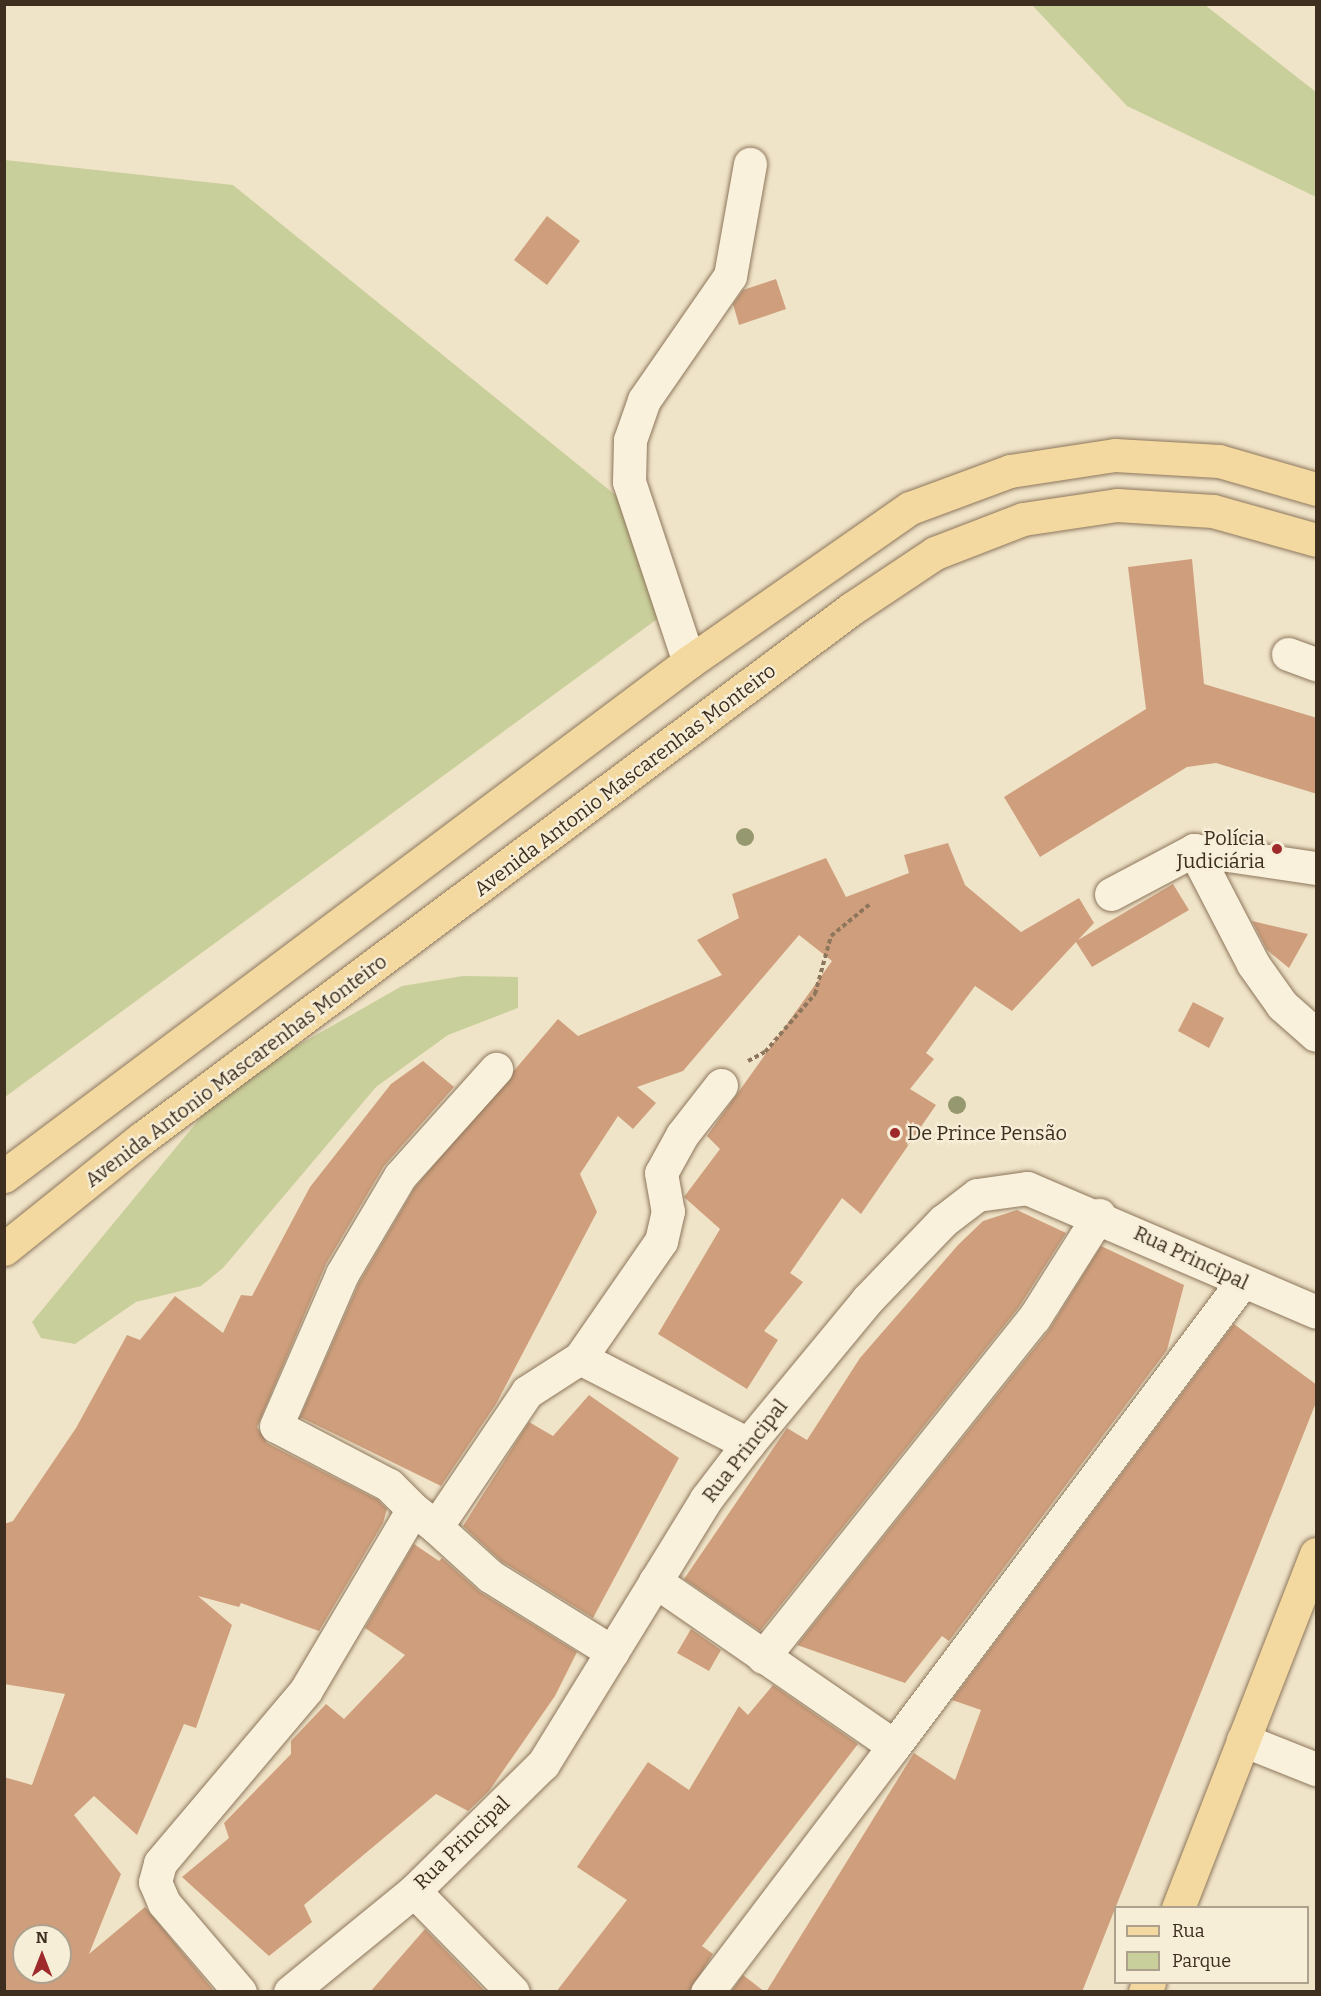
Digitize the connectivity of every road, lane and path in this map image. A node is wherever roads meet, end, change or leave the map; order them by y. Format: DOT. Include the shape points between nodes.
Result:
graph roads {
  1 [pos="750,164"];
  2 [pos="1317,489"];
  3 [pos="1317,540"];
  4 [pos="689,662"];
  5 [pos="1194,850"];
  6 [pos="1317,868"];
  7 [pos="1111,894"];
  8 [pos="870,904"];
  9 [pos="1317,1035"];
  10 [pos="495,1069"];
  11 [pos="721,1085"];
  12 [pos="4,1176"];
  13 [pos="1099,1215"];
  14 [pos="4,1249"];
  15 [pos="1242,1282"];
  16 [pos="1317,1312"];
  17 [pos="580,1358"];
  18 [pos="748,1443"];
  19 [pos="424,1518"];
  20 [pos="1317,1554"];
  21 [pos="655,1581"];
  22 [pos="612,1653"];
  23 [pos="763,1657"];
  24 [pos="1243,1740"];
  25 [pos="894,1746"];
  26 [pos="1317,1769"];
  27 [pos="414,1891"];
  28 [pos="1179,1906"];
  29 [pos="240,1992"];
  30 [pos="290,1992"];
  31 [pos="513,1992"];
  32 [pos="707,1992"];
  1 -- 4 [label="street" via="730,276 644,400 630,440 629,482"];
  2 -- 4 [label="main road" via="1219,461 1168,455 1062,459 1010,471 910,508"];
  3 -- 14 [label="main road, Avenida Antonio Mascarenhas Monteiro" via="1213,511 1117,505 1023,519 935,553 851,609 141,1139"];
  4 -- 12 [label="main road"];
  5 -- 6 [label="street"];
  5 -- 7 [label="street"];
  5 -- 9 [label="street" via="1253,964 1282,1005"];
  8 -- 11 [label="path" via="831,936 815,994 765,1052 741,1065"];
  10 -- 19 [label="street" via="400,1176 342,1274 276,1426 389,1485"];
  11 -- 17 [label="street" via="682,1135 661,1173 668,1211 661,1241"];
  13 -- 15 [label="street, Rua Principal"];
  13 -- 18 [label="street, Rua Principal" via="1028,1188 977,1195 943,1221 867,1300"];
  13 -- 23 [label="street" via="1034,1318"];
  15 -- 16 [label="street, Rua Principal"];
  15 -- 25 [label="street"];
  17 -- 18 [label="street"];
  17 -- 19 [label="street" via="527,1392"];
  18 -- 21 [label="street, Rua Principal"];
  19 -- 22 [label="street" via="490,1576"];
  19 -- 29 [label="street" via="306,1690 160,1863 155,1882 164,1903"];
  20 -- 24 [label="main road"];
  21 -- 22 [label="street, Rua Principal"];
  21 -- 23 [label="street"];
  22 -- 27 [label="street, Rua Principal" via="543,1764"];
  23 -- 25 [label="street"];
  24 -- 26 [label="street"];
  24 -- 28 [label="main road"];
  25 -- 32 [label="street"];
  27 -- 30 [label="street, Rua Principal"];
  27 -- 31 [label="street"];
}
